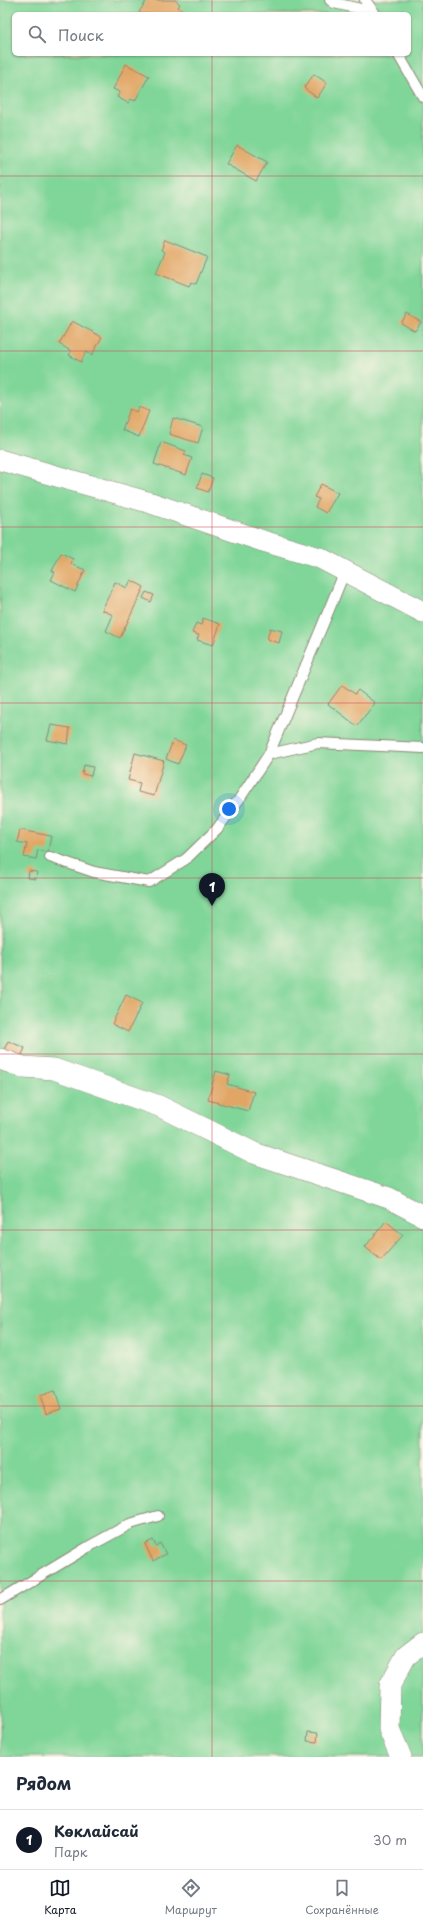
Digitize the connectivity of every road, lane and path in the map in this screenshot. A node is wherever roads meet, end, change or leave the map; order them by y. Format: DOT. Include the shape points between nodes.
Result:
graph roads {
  1 [pos="330,0"];
  2 [pos="365,0"];
  3 [pos="371,12"];
  4 [pos="374,12"];
  5 [pos="399,56"];
  6 [pos="423,97"];
  7 [pos="0,460"];
  8 [pos="345,571"];
  9 [pos="423,612"];
  10 [pos="423,748"];
  11 [pos="269,754"];
  12 [pos="50,857"];
  13 [pos="0,1060"];
  14 [pos="423,1216"];
  15 [pos="158,1516"];
  16 [pos="0,1600"];
  17 [pos="423,1643"];
  18 [pos="401,1757"];
  1 -- 3 [label="lane"];
  2 -- 4 [label="lane"];
  5 -- 6 [label="lane"];
  7 -- 8 [label="street" via="151,503 320,558"];
  8 -- 9 [label="street"];
  8 -- 11 [label="lane"];
  10 -- 11 [label="lane" via="318,743"];
  11 -- 12 [label="lane" via="217,829 186,859 149,882 94,872"];
  13 -- 14 [label="street" via="54,1070 159,1106 254,1153 389,1198"];
  15 -- 16 [label="lane" via="130,1524 88,1546"];
  17 -- 18 [label="street" via="406,1656 390,1685 389,1729"];
}
